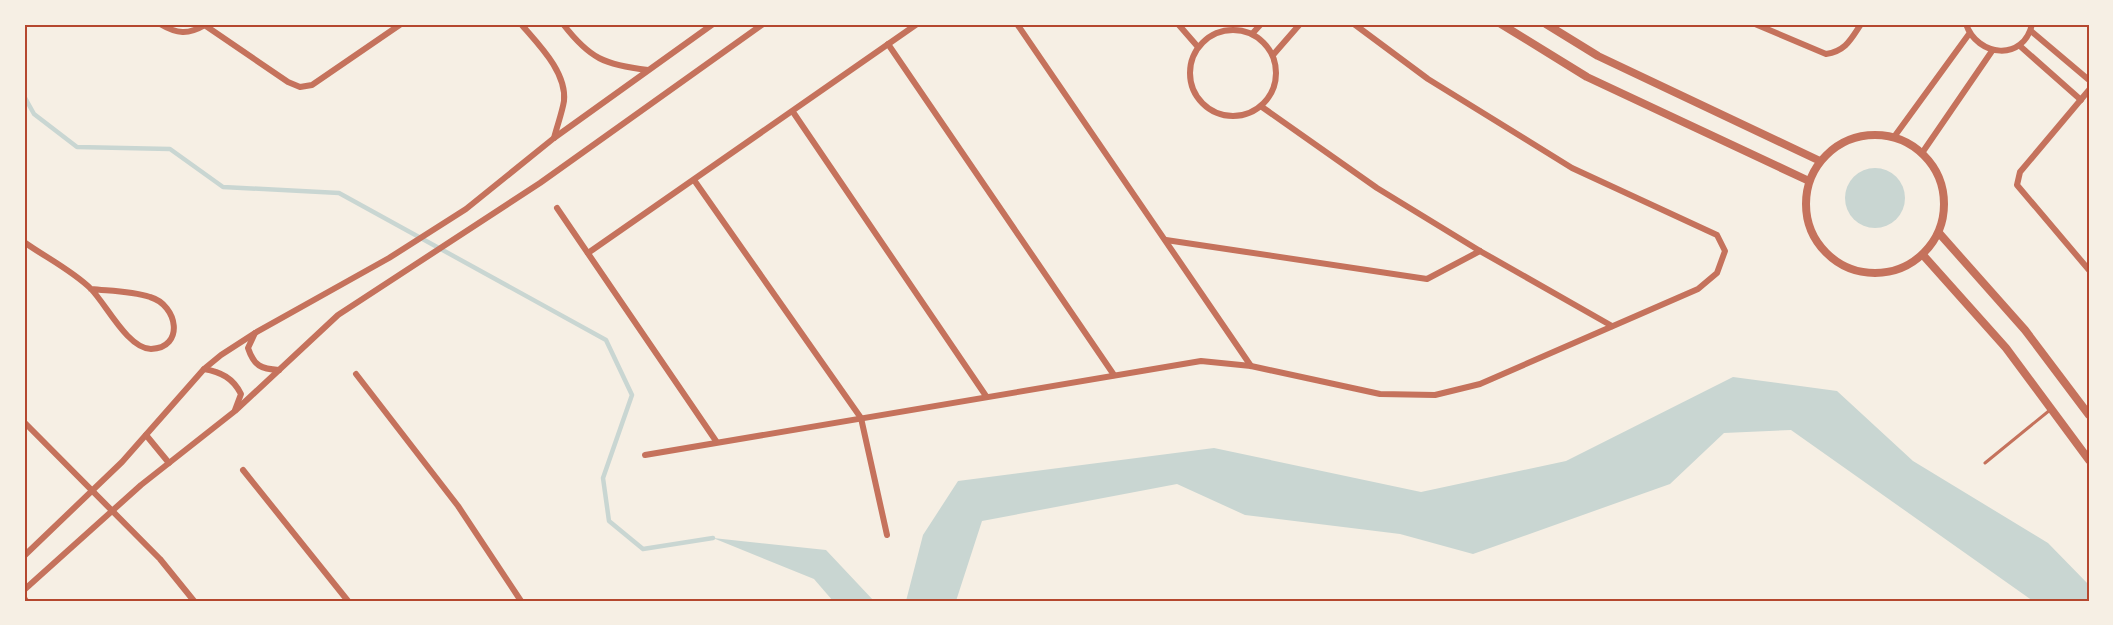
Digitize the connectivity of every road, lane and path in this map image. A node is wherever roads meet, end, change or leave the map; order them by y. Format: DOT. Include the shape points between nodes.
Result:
graph roads {
  1 [pos="160,24"];
  2 [pos="204,24"];
  3 [pos="521,24"];
  4 [pos="563,24"];
  5 [pos="713,24"];
  6 [pos="763,24"];
  7 [pos="917,24"];
  8 [pos="1017,24"];
  9 [pos="1178,24"];
  10 [pos="1261,24"];
  11 [pos="1300,24"];
  12 [pos="1354,24"];
  13 [pos="1501,24"];
  14 [pos="1546,24"];
  15 [pos="1755,24"];
  16 [pos="1861,24"];
  17 [pos="1966,24"];
  18 [pos="397,25"];
  19 [pos="2032,27"];
  20 [pos="1252,34"];
  21 [pos="1969,34"];
  22 [pos="888,44"];
  23 [pos="2020,46"];
  24 [pos="1198,47"];
  25 [pos="1992,51"];
  26 [pos="1273,55"];
  27 [pos="649,70"];
  28 [pos="2089,80"];
  29 [pos="2088,93"];
  30 [pos="2081,100"];
  31 [pos="1262,107"];
  32 [pos="793,112"];
  33 [pos="1894,137"];
  34 [pos="554,138"];
  35 [pos="1922,153"];
  36 [pos="1820,161"];
  37 [pos="694,180"];
  38 [pos="1809,181"];
  39 [pos="557,208"];
  40 [pos="1939,233"];
  41 [pos="1166,240"];
  42 [pos="24,242"];
  43 [pos="1480,252"];
  44 [pos="588,254"];
  45 [pos="1923,255"];
  46 [pos="2089,270"];
  47 [pos="91,289"];
  48 [pos="1612,326"];
  49 [pos="255,333"];
  50 [pos="1251,366"];
  51 [pos="204,369"];
  52 [pos="279,370"];
  53 [pos="356,374"];
  54 [pos="1114,375"];
  55 [pos="986,396"];
  56 [pos="2051,409"];
  57 [pos="235,411"];
  58 [pos="2089,415"];
  59 [pos="861,418"];
  60 [pos="24,422"];
  61 [pos="146,435"];
  62 [pos="716,441"];
  63 [pos="645,455"];
  64 [pos="2089,460"];
  65 [pos="169,463"];
  66 [pos="1985,463"];
  67 [pos="243,470"];
  68 [pos="93,489"];
  69 [pos="113,511"];
  70 [pos="888,535"];
  71 [pos="24,556"];
  72 [pos="24,590"];
  73 [pos="194,601"];
  74 [pos="348,601"];
  75 [pos="521,601"];
  1 -- 2 [label="street" via="182,33"];
  2 -- 18 [label="street" via="300,87 312,85"];
  3 -- 34 [label="street" via="561,81 564,99"];
  4 -- 27 [label="street" via="594,57 614,66"];
  5 -- 27 [label="street"];
  6 -- 52 [label="street" via="540,183 338,315"];
  7 -- 22 [label="street"];
  8 -- 41 [label="street"];
  9 -- 24 [label="street"];
  10 -- 20 [label="street"];
  11 -- 26 [label="street"];
  12 -- 48 [label="street" via="1428,79 1572,168 1717,235 1725,250 1717,273 1698,289"];
  13 -- 38 [label="street" via="1587,77"];
  14 -- 36 [label="street" via="1598,56"];
  15 -- 16 [label="street" via="1826,54 1846,47"];
  17 -- 21 [label="street"];
  19 -- 23 [label="street"];
  19 -- 28 [label="street"];
  20 -- 24 [label="street" via="1222,31"];
  20 -- 26 [label="street"];
  21 -- 25 [label="street" via="1977,44"];
  21 -- 33 [label="street"];
  22 -- 32 [label="street"];
  22 -- 54 [label="street"];
  23 -- 25 [label="street" via="2004,52"];
  23 -- 30 [label="street"];
  24 -- 31 [label="street" via="1190,73 1195,94 1209,110 1236,117"];
  25 -- 35 [label="street"];
  26 -- 31 [label="street" via="1276,82"];
  27 -- 34 [label="street"];
  29 -- 30 [label="street"];
  30 -- 46 [label="street" via="2020,172 2017,185"];
  31 -- 43 [label="street" via="1377,188"];
  32 -- 37 [label="street"];
  32 -- 55 [label="street"];
  33 -- 35 [label="street"];
  33 -- 36 [label="street" via="1874,134 1854,138 1835,147"];
  34 -- 49 [label="street" via="466,208 389,258"];
  35 -- 40 [label="street" via="1936,170 1943,191"];
  36 -- 38 [label="street"];
  37 -- 44 [label="street"];
  37 -- 59 [label="street"];
  38 -- 45 [label="street" via="1805,204 1809,227 1820,247 1838,263 1859,272 1882,274 1904,268"];
  39 -- 44 [label="street"];
  40 -- 45 [label="street"];
  40 -- 58 [label="street" via="2025,330"];
  41 -- 43 [label="street" via="1427,279"];
  41 -- 50 [label="street"];
  42 -- 47 [label="street"];
  43 -- 48 [label="street"];
  44 -- 62 [label="street"];
  45 -- 56 [label="street" via="2006,348"];
  47 -- 47 [label="street" via="127,336 140,346 151,349 172,337 174,319 166,305 150,297"];
  48 -- 50 [label="street" via="1480,384 1435,395 1380,394"];
  49 -- 51 [label="street"];
  49 -- 52 [label="street" via="248,348 253,362 264,369"];
  50 -- 54 [label="street" via="1201,361"];
  51 -- 57 [label="street" via="219,372 236,384 241,394"];
  51 -- 61 [label="street"];
  52 -- 57 [label="street"];
  53 -- 75 [label="street" via="458,506"];
  54 -- 55 [label="street"];
  55 -- 59 [label="street"];
  56 -- 64 [label="street"];
  56 -- 66 [label="lane"];
  57 -- 65 [label="street"];
  59 -- 62 [label="street"];
  59 -- 70 [label="street"];
  60 -- 68 [label="street"];
  61 -- 65 [label="street"];
  61 -- 68 [label="street"];
  62 -- 63 [label="street"];
  65 -- 69 [label="street"];
  67 -- 74 [label="street"];
  68 -- 69 [label="street"];
  68 -- 71 [label="street"];
  69 -- 72 [label="street"];
  69 -- 73 [label="street"];
}
